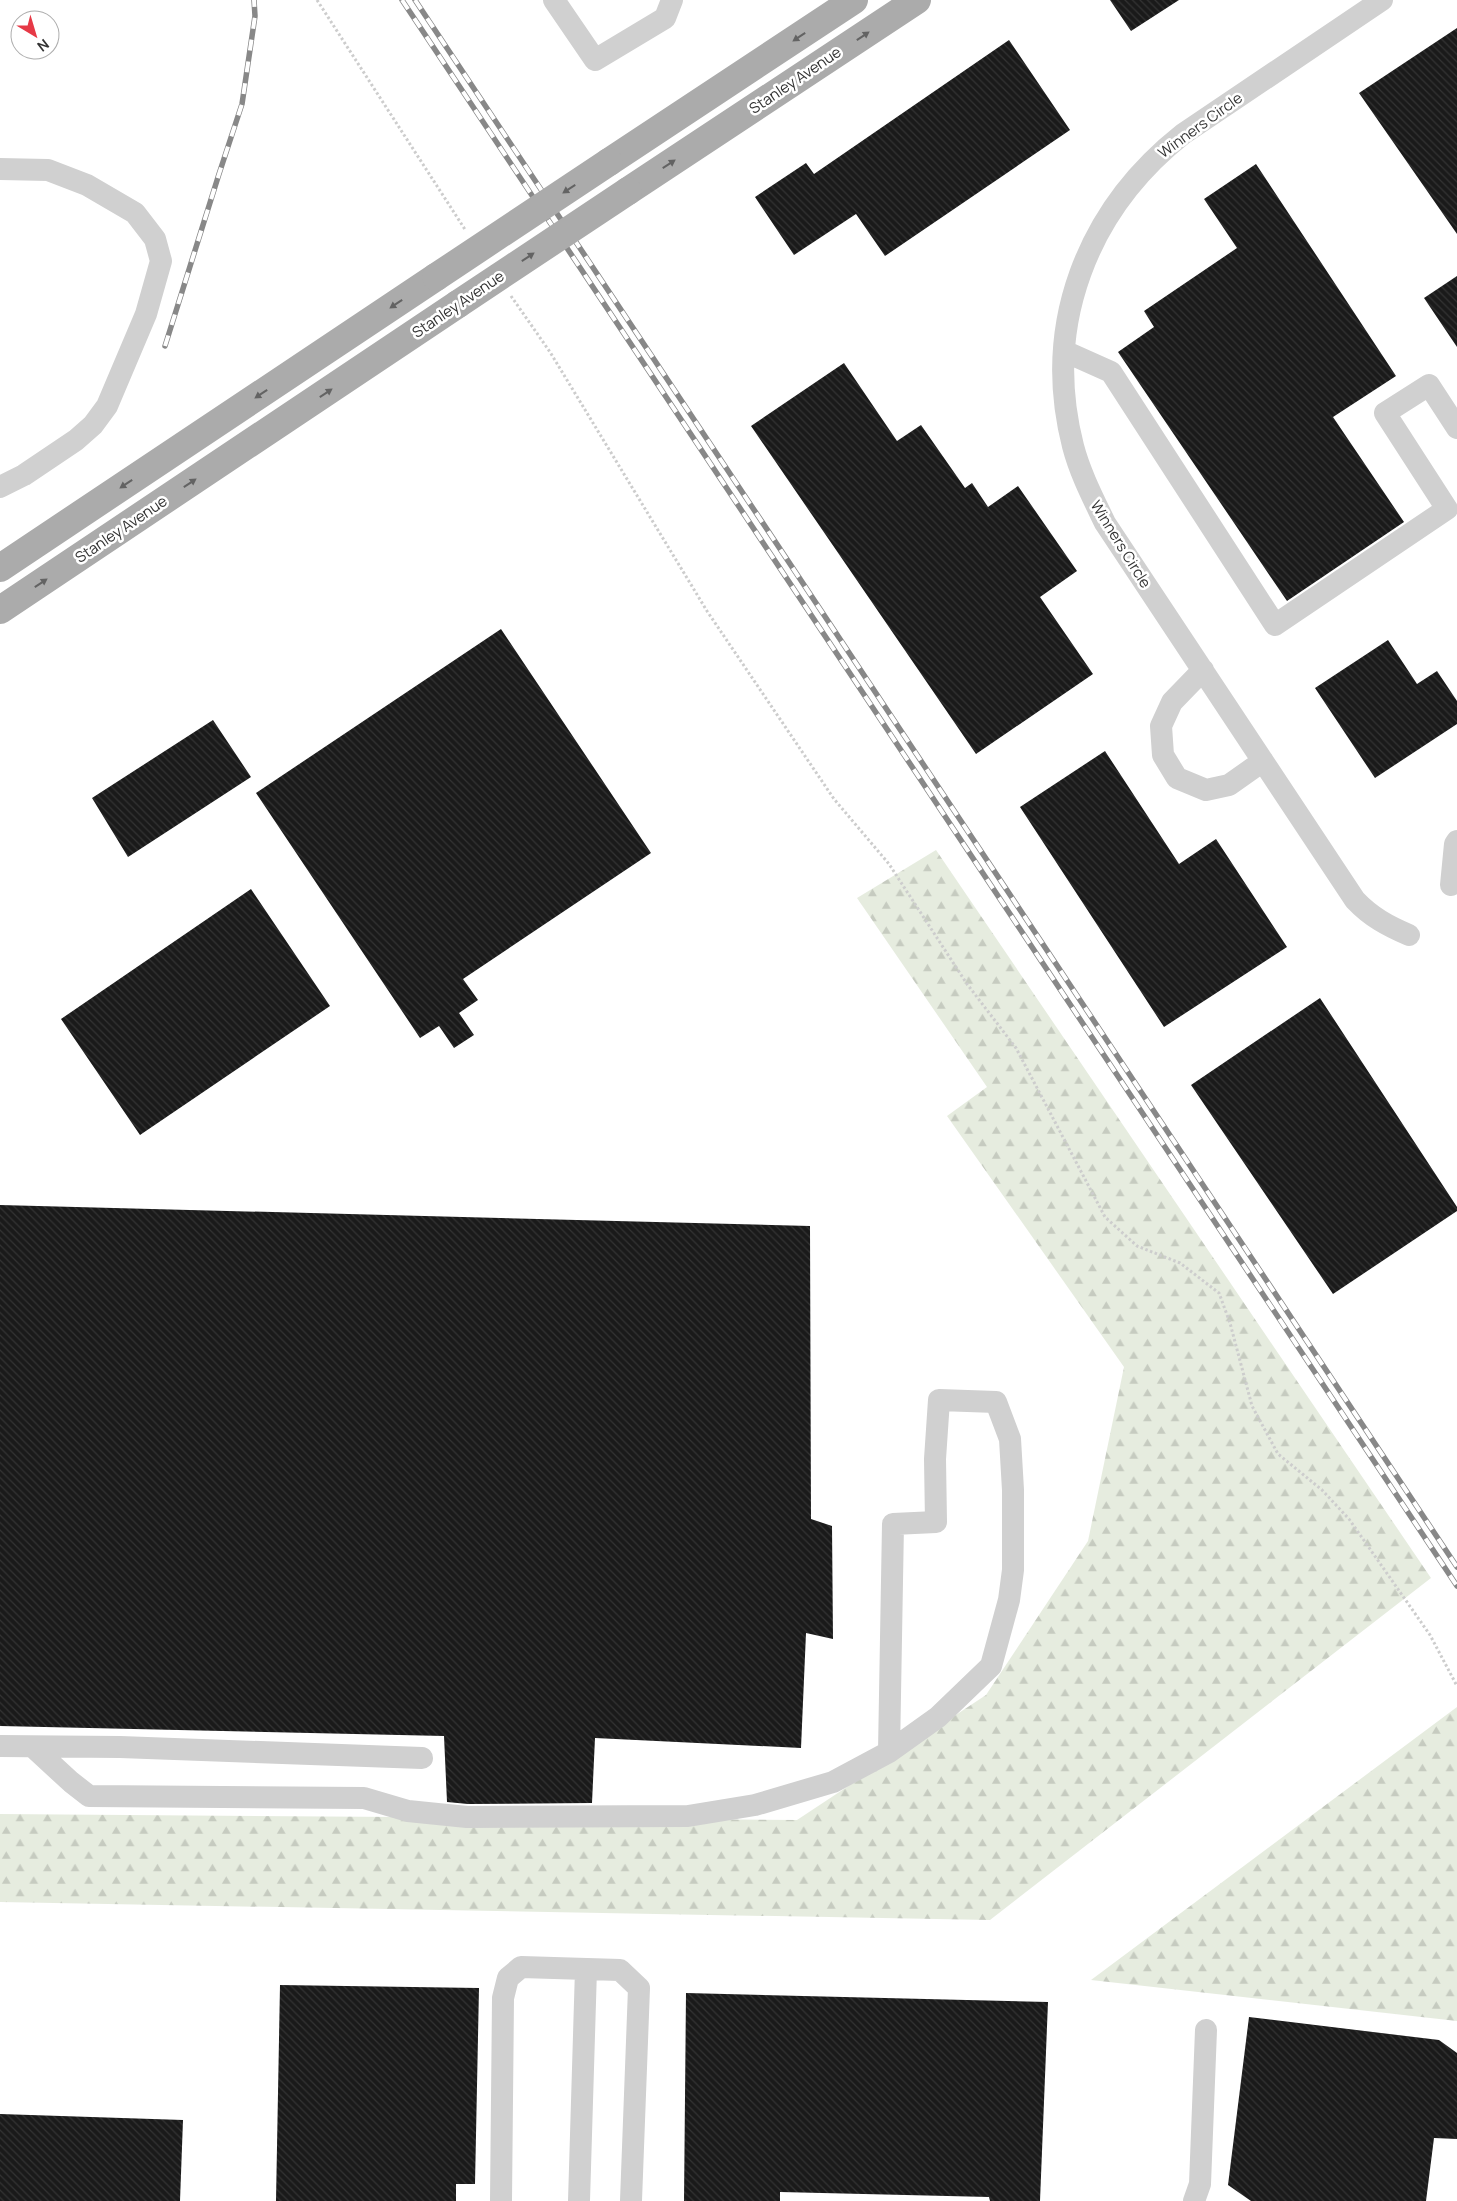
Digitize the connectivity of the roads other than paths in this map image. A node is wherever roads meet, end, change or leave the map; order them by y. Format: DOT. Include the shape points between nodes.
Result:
graph roads {
  1 [pos="554,0"];
  2 [pos="672,0"];
  3 [pos="854,0"];
  4 [pos="917,0"];
  5 [pos="1382,0"];
  6 [pos="0,169"];
  7 [pos="1064,351"];
  8 [pos="1457,428"];
  9 [pos="0,487"];
  10 [pos="0,568"];
  11 [pos="0,610"];
  12 [pos="1202,670"];
  13 [pos="1263,761"];
  14 [pos="1457,841"];
  15 [pos="1451,884"];
  16 [pos="1409,935"];
  17 [pos="0,1746"];
  18 [pos="33,1746"];
  19 [pos="889,1752"];
  20 [pos="422,1758"];
  21 [pos="586,1969"];
  22 [pos="1206,2030"];
  23 [pos="501,2201"];
  24 [pos="579,2201"];
  25 [pos="631,2201"];
  26 [pos="1194,2201"];
  1 -- 2 [label="street" via="595,60 665,18"];
  3 -- 10 [label="main road, one-way, bridge"];
  11 -- 4 [label="main road, Stanley Avenue, one-way, bridge"];
  5 -- 7 [label="street, Winners Circle" via="1183,134 1140,172 1112,210 1079,274"];
  6 -- 9 [label="street" via="48,170 87,185 135,213 155,239 161,261 146,314 107,406 76,440"];
  7 -- 8 [label="street" via="1111,372 1275,626 1447,509 1384,413 1429,385"];
  7 -- 12 [label="street, Winners Circle" via="1066,404 1073,446 1087,485 1105,523"];
  12 -- 13 [label="street, Winners Circle"];
  12 -- 13 [label="street" via="1172,702 1160,726 1163,755 1177,778 1206,790 1229,785"];
  13 -- 16 [label="street, Winners Circle" via="1355,900 1387,926"];
  14 -- 15 [label="street"];
  17 -- 18 [label="street"];
  18 -- 19 [label="street" via="89,1796 364,1798 408,1811 467,1817 688,1816 755,1805 833,1782"];
  18 -- 20 [label="street"];
  19 -- 19 [label="street" via="938,1717 991,1666 1009,1600 1013,1570 1014,1490 1010,1439 996,1402 939,1400 935,1459 936,1522 893,1524"];
  21 -- 23 [label="street" via="521,1967 508,1978 503,1998"];
  21 -- 24 [label="street"];
  21 -- 25 [label="street" via="620,1970 639,1988"];
  22 -- 26 [label="street" via="1200,2184"];
}
